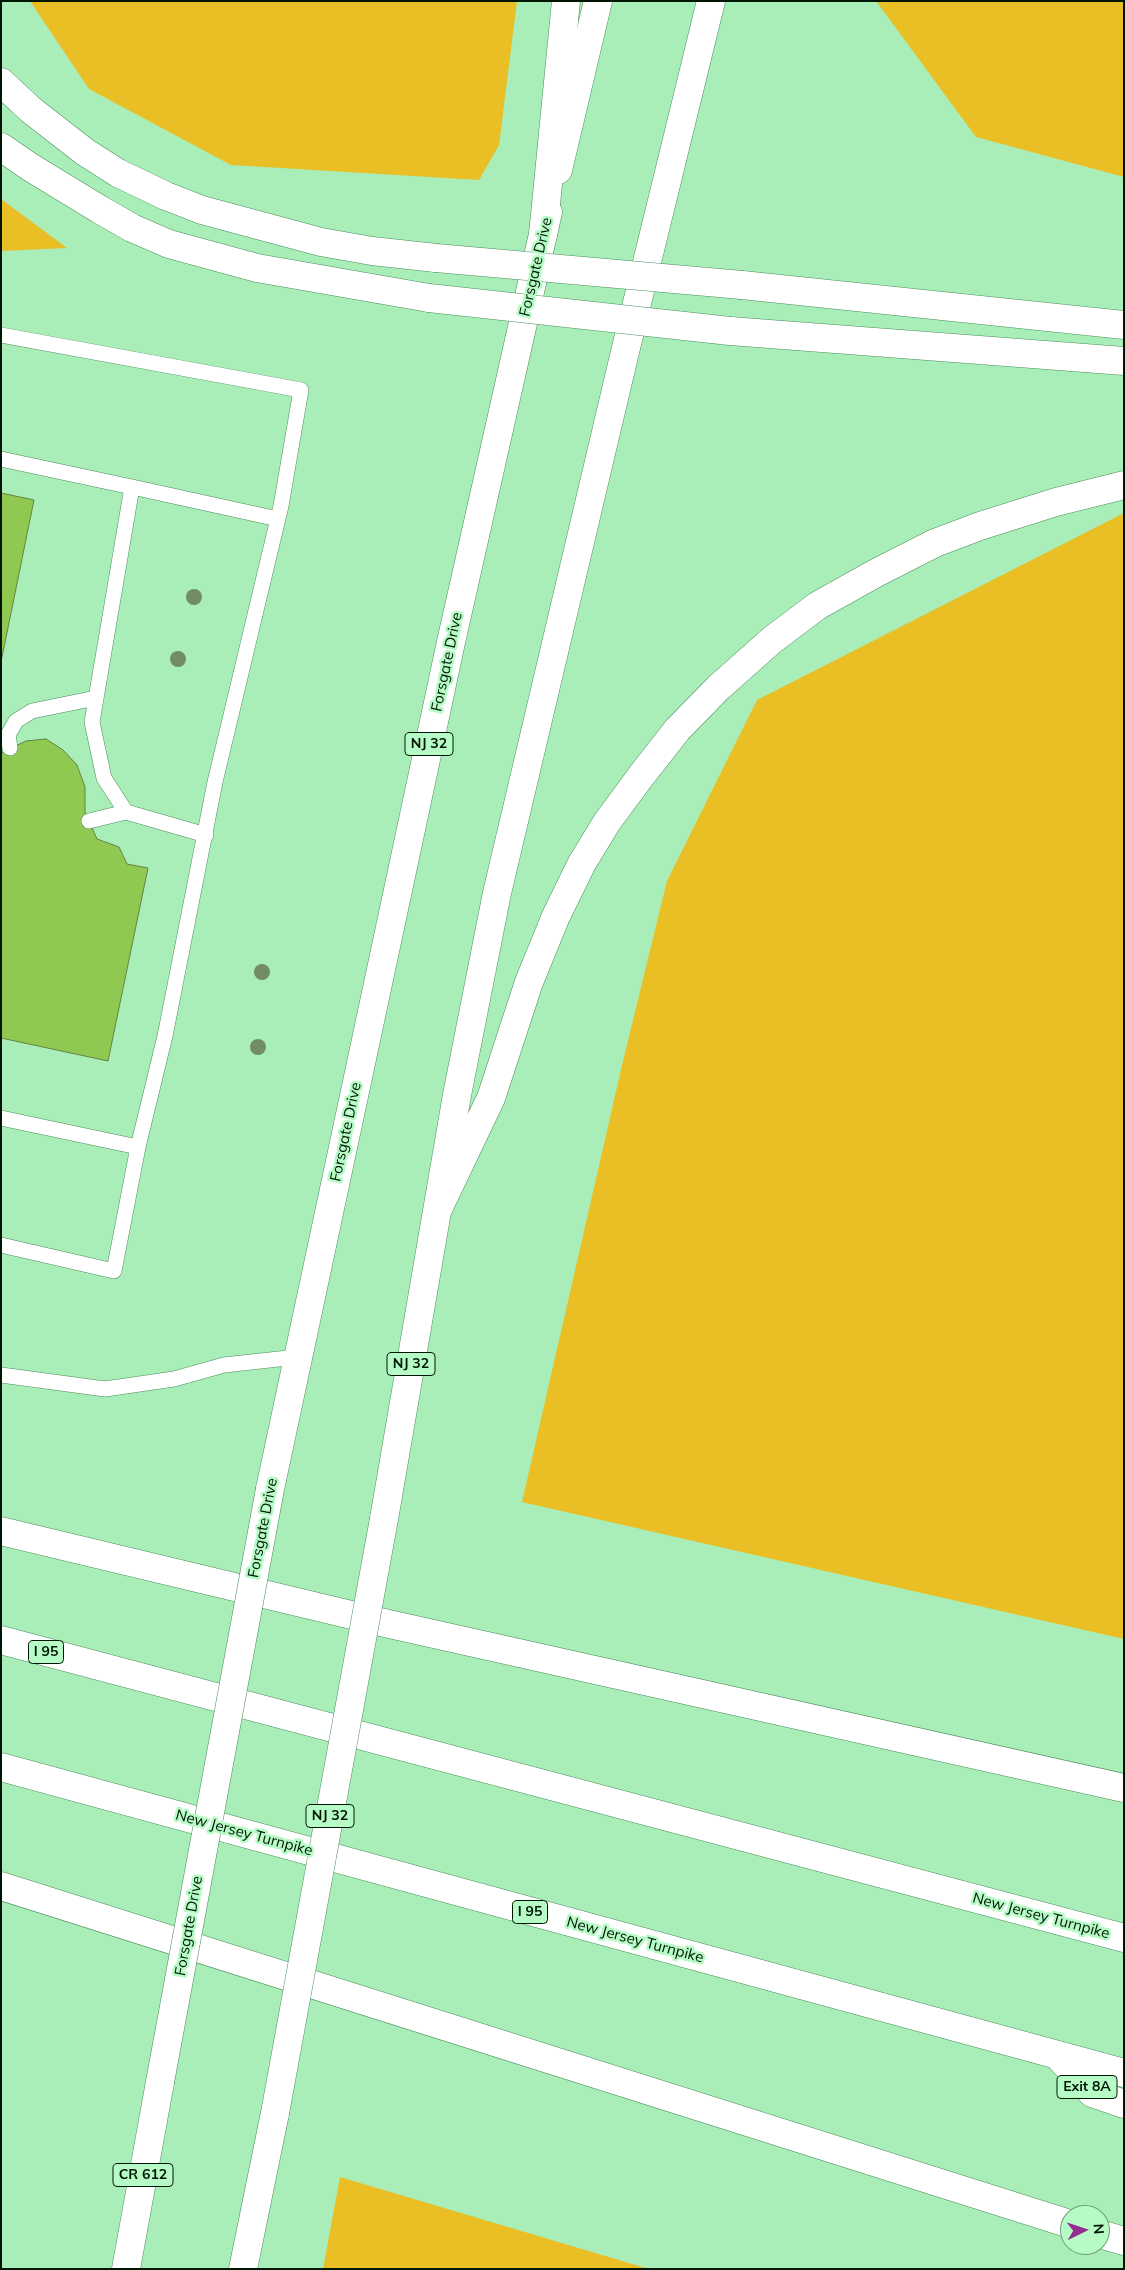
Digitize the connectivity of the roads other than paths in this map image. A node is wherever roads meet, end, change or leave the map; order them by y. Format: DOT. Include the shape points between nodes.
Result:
graph roads {
  1 [pos="566,1"];
  2 [pos="598,1"];
  3 [pos="711,1"];
  4 [pos="1,82"];
  5 [pos="1,147"];
  6 [pos="543,235"];
  7 [pos="1124,325"];
  8 [pos="1,335"];
  9 [pos="1124,361"];
  10 [pos="1,458"];
  11 [pos="1124,484"];
  12 [pos="132,487"];
  13 [pos="278,519"];
  14 [pos="96,698"];
  15 [pos="10,748"];
  16 [pos="126,812"];
  17 [pos="89,820"];
  18 [pos="206,835"];
  19 [pos="1,1118"];
  20 [pos="138,1146"];
  21 [pos="438,1209"];
  22 [pos="1,1245"];
  23 [pos="297,1357"];
  24 [pos="1,1375"];
  25 [pos="1,1531"];
  26 [pos="389,1624"];
  27 [pos="1,1640"];
  28 [pos="1,1767"];
  29 [pos="1124,1769"];
  30 [pos="1124,1788"];
  31 [pos="1,1886"];
  32 [pos="1124,1938"];
  33 [pos="1059,2057"];
  34 [pos="1124,2073"];
  35 [pos="160,2082"];
  36 [pos="1124,2104"];
  37 [pos="1060,2221"];
  38 [pos="1110,2237"];
  39 [pos="1124,2241"];
  40 [pos="126,2269"];
  41 [pos="244,2269"];
  1 -- 6 [label="main road"];
  2 -- 6 [label="main road, Forsgate Drive / NJ 32"];
  3 -- 21 [label="main road, NJ 32" via="498,893 457,1095"];
  4 -- 7 [label="main road, bridge" via="31,110 118,173 202,210 321,242 436,258 742,285"];
  5 -- 9 [label="main road, bridge" via="132,228 169,244 257,268 429,298 730,331"];
  6 -- 23 [label="main road, Forsgate Drive / NJ 32" via="446,661"];
  8 -- 13 [label="lane" via="301,390"];
  10 -- 12 [label="lane"];
  11 -- 21 [label="main road" via="980,526 935,543 876,573 817,606 772,640 691,716 640,776 582,863 529,982 491,1098"];
  12 -- 13 [label="lane"];
  12 -- 14 [label="lane"];
  13 -- 18 [label="lane" via="215,782"];
  14 -- 15 [label="lane" via="32,711 16,721 8,735"];
  14 -- 16 [label="lane" via="92,722 104,778"];
  16 -- 17 [label="lane"];
  16 -- 18 [label="lane"];
  18 -- 20 [label="lane" via="165,1036"];
  19 -- 20 [label="lane"];
  20 -- 22 [label="lane" via="114,1271"];
  21 -- 41 [label="main road, NJ 32, bridge" via="384,1519"];
  23 -- 24 [label="lane" via="224,1365 174,1379 105,1389"];
  23 -- 35 [label="main road, Forsgate Drive / NJ 32, bridge"];
  25 -- 26 [label="main road"];
  26 -- 29 [label="main road"];
  26 -- 30 [label="main road"];
  27 -- 32 [label="main road, New Jersey Turnpike / I 95"];
  28 -- 33 [label="main road, New Jersey Turnpike / I 95"];
  31 -- 37 [label="main road"];
  33 -- 34 [label="main road, New Jersey Turnpike / I 95"];
  33 -- 36 [label="main road, Exit 8A" via="1092,2092"];
  35 -- 40 [label="main road, Forsgate Drive / CR 612"];
  38 -- 39 [label="main road"];
}
